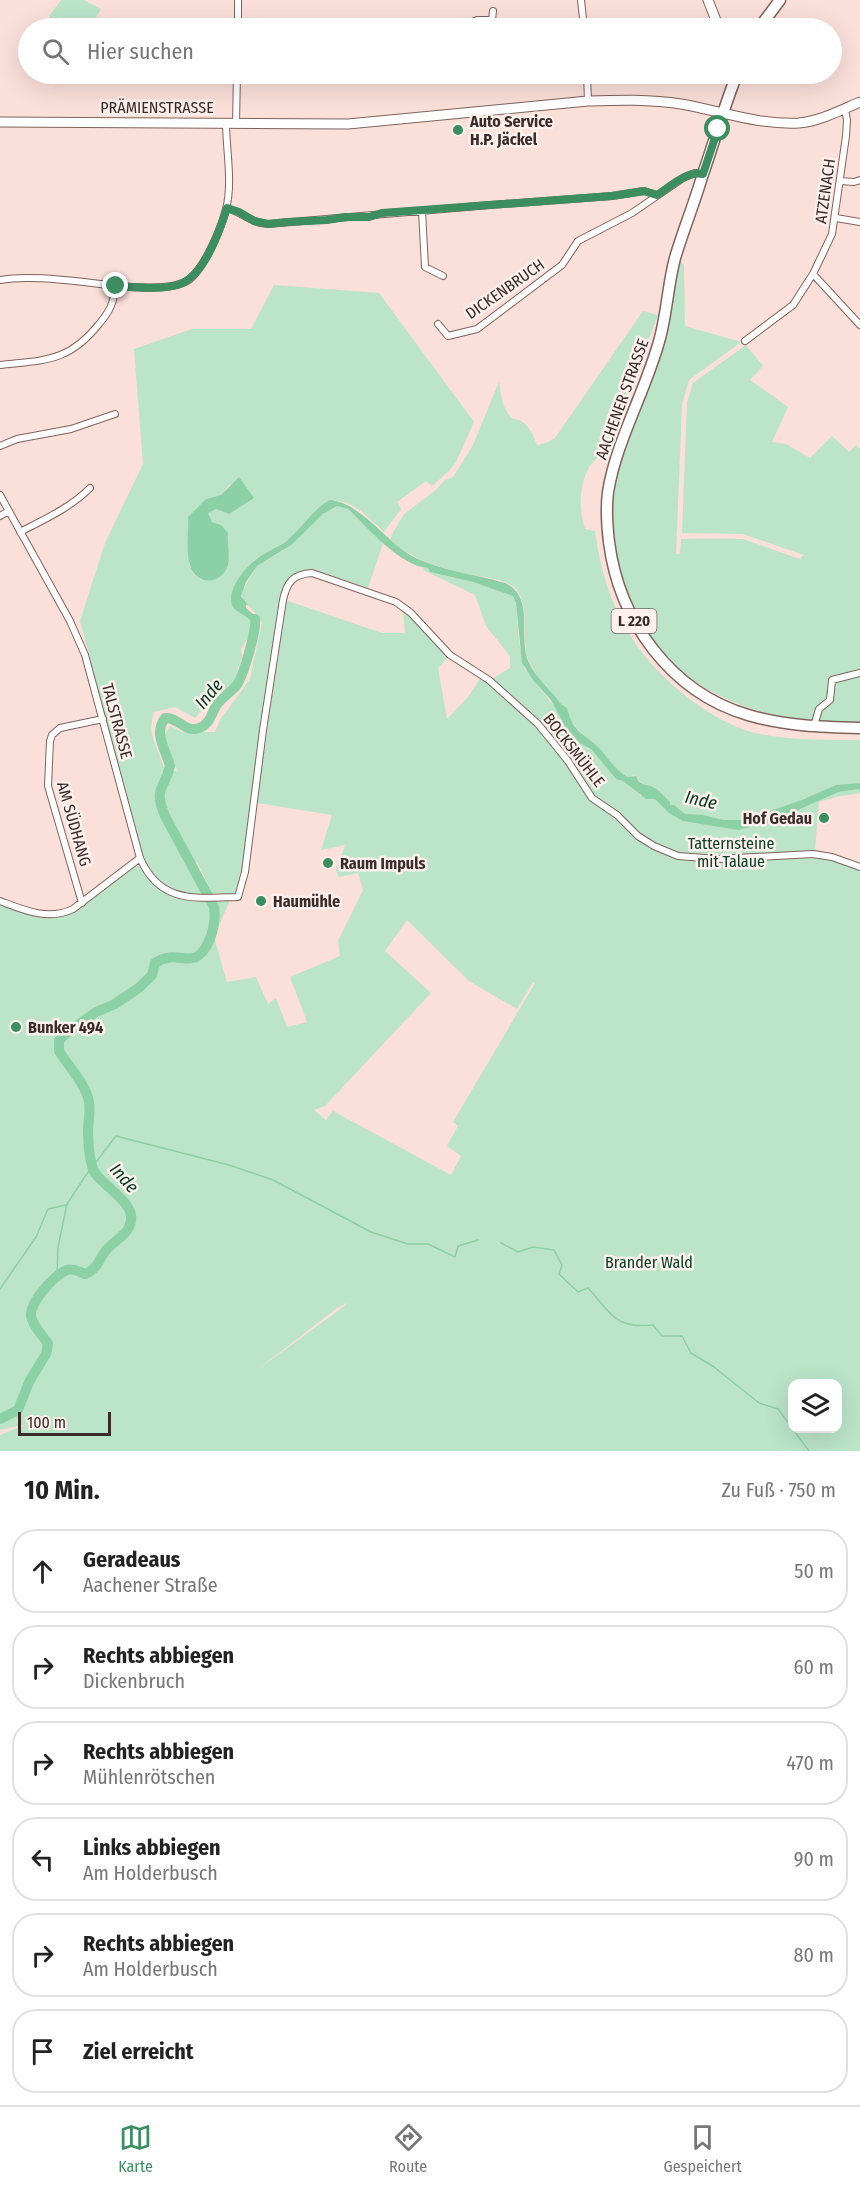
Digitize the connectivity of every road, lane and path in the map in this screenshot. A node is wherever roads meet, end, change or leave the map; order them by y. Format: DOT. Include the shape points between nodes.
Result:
graph roads {
  1 [pos="238,0"];
  2 [pos="581,0"];
  3 [pos="708,0"];
  4 [pos="780,0"];
  5 [pos="493,11"];
  6 [pos="238,18"];
  7 [pos="492,18"];
  8 [pos="583,18"];
  9 [pos="715,18"];
  10 [pos="766,18"];
  11 [pos="236,84"];
  12 [pos="587,84"];
  13 [pos="734,84"];
  14 [pos="588,101"];
  15 [pos="860,102"];
  16 [pos="845,109"];
  17 [pos="723,114"];
  18 [pos="0,122"];
  19 [pos="231,122"];
  20 [pos="703,174"];
  21 [pos="860,180"];
  22 [pos="840,181"];
  23 [pos="657,195"];
  24 [pos="227,208"];
  25 [pos="422,211"];
  26 [pos="836,218"];
  27 [pos="860,222"];
  28 [pos="813,274"];
  29 [pos="443,276"];
  30 [pos="0,280"];
  31 [pos="116,286"];
  32 [pos="438,324"];
  33 [pos="860,325"];
  34 [pos="745,341"];
  35 [pos="0,364"];
  36 [pos="115,414"];
  37 [pos="0,446"];
  38 [pos="90,488"];
  39 [pos="0,495"];
  40 [pos="9,511"];
  41 [pos="0,516"];
  42 [pos="20,532"];
  43 [pos="860,673"];
  44 [pos="103,719"];
  45 [pos="814,726"];
  46 [pos="860,728"];
  47 [pos="140,858"];
  48 [pos="860,867"];
  49 [pos="238,897"];
  50 [pos="0,901"];
  51 [pos="82,903"];
  1 -- 6 [label="street"];
  2 -- 8 [label="street"];
  3 -- 9 [label="street"];
  4 -- 10 [label="main road"];
  5 -- 7 [label="street"];
  11 -- 19 [label="street"];
  12 -- 14 [label="street"];
  13 -- 17 [label="main road, AACHENER STRASSE / L 220"];
  14 -- 17 [label="street, PRÄMIENSTRASSE" via="660,102"];
  14 -- 19 [label="street, PRÄMIENSTRASSE" via="385,122"];
  15 -- 16 [label="street, PRÄMIENSTRASSE"];
  16 -- 17 [label="street, PRÄMIENSTRASSE" via="800,123"];
  16 -- 22 [label="street, ATZENACH"];
  17 -- 20 [label="main road, AACHENER STRASSE / L 220"];
  18 -- 19 [label="street, PRÄMIENSTRASSE"];
  19 -- 24 [label="street"];
  20 -- 23 [label="street, DICKENBRUCH" via="695,172"];
  20 -- 45 [label="main road, AACHENER STRASSE / L 220" via="675,260 660,338 615,459 608,495 611,560 619,589 641,632 689,686 747,715"];
  21 -- 22 [label="street"];
  22 -- 26 [label="street, ATZENACH"];
  23 -- 25 [label="street" via="644,191"];
  23 -- 32 [label="street, DICKENBRUCH" via="578,241 562,265 477,329 448,336"];
  24 -- 25 [label="street" via="268,224"];
  24 -- 31 [label="street" via="218,236 191,279 167,287"];
  25 -- 29 [label="street" via="425,267"];
  26 -- 27 [label="street"];
  26 -- 28 [label="street, ATZENACH"];
  28 -- 33 [label="street"];
  28 -- 34 [label="street, ATZENACH" via="793,305"];
  30 -- 31 [label="street" via="59,280"];
  31 -- 35 [label="street" via="110,310 74,350 52,359"];
  36 -- 37 [label="street"];
  38 -- 42 [label="street" via="65,508"];
  39 -- 40 [label="street, TALSTRASSE"];
  40 -- 41 [label="street"];
  40 -- 42 [label="street, TALSTRASSE"];
  42 -- 44 [label="street, TALSTRASSE" via="72,624"];
  43 -- 45 [label="street" via="832,681 830,700 819,709"];
  44 -- 47 [label="street, TALSTRASSE"];
  44 -- 51 [label="street, AM SÜDHANG" via="60,728 50,741 48,786"];
  45 -- 46 [label="main road, AACHENER STRASSE / L 220"];
  47 -- 49 [label="street, TALSTRASSE" via="151,878 175,895"];
  47 -- 51 [label="street"];
  48 -- 49 [label="street, BOCKSMÜHLE" via="822,855 718,859 678,856 654,846 592,798 538,724 489,680 450,655 411,613 396,602 312,573 293,577 286,586 247,860"];
  50 -- 51 [label="street" via="47,915 65,913"];
}
